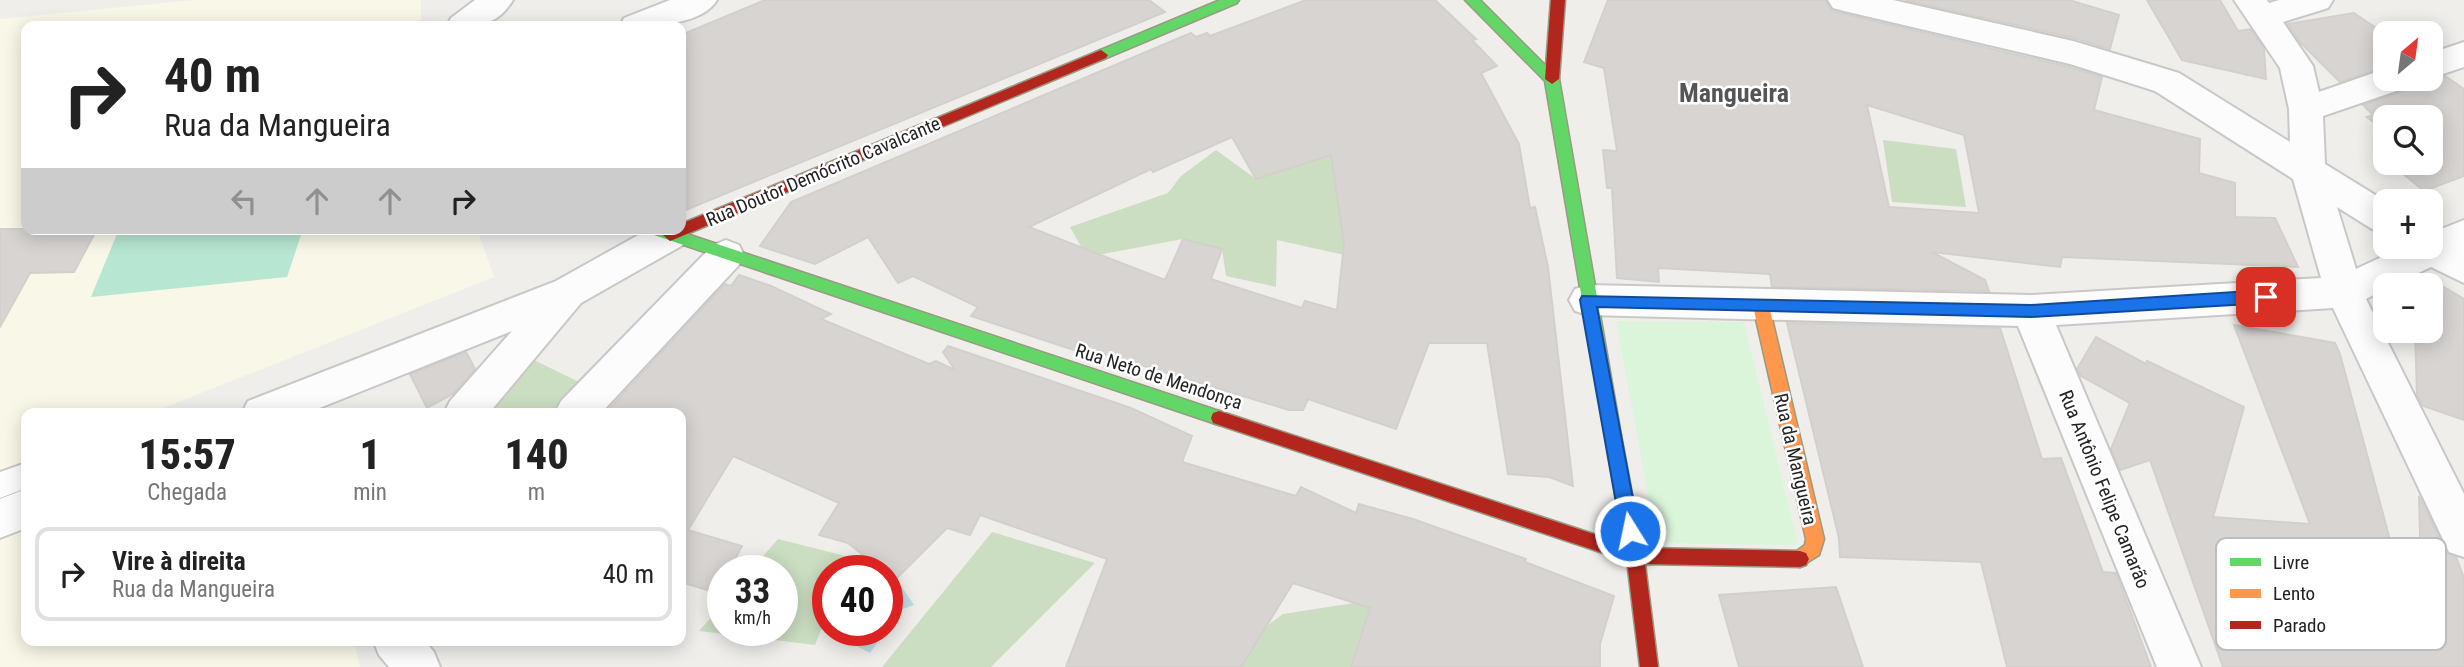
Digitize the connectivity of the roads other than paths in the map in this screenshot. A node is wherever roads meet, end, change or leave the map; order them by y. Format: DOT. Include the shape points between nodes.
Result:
graph roads {
  1 [pos="454,0"];
  2 [pos="497,0"];
  3 [pos="701,0"];
  4 [pos="1232,0"];
  5 [pos="1472,0"];
  6 [pos="1558,0"];
  7 [pos="1844,0"];
  8 [pos="2316,0"];
  9 [pos="2255,8"];
  10 [pos="456,21"];
  11 [pos="470,21"];
  12 [pos="648,21"];
  13 [pos="2464,54"];
  14 [pos="2443,62"];
  15 [pos="1552,79"];
  16 [pos="2373,86"];
  17 [pos="2306,109"];
  18 [pos="2308,169"];
  19 [pos="2373,211"];
  20 [pos="686,222"];
  21 [pos="2464,234"];
  22 [pos="656,235"];
  23 [pos="669,235"];
  24 [pos="2443,242"];
  25 [pos="726,255"];
  26 [pos="2443,256"];
  27 [pos="2408,259"];
  28 [pos="2464,268"];
  29 [pos="569,292"];
  30 [pos="2344,292"];
  31 [pos="1588,300"];
  32 [pos="1761,306"];
  33 [pos="2031,311"];
  34 [pos="275,408"];
  35 [pos="468,408"];
  36 [pos="580,408"];
  37 [pos="21,477"];
  38 [pos="0,485"];
  39 [pos="21,510"];
  40 [pos="0,519"];
  41 [pos="2464,538"];
  42 [pos="1635,556"];
  43 [pos="401,646"];
  44 [pos="431,646"];
  45 [pos="420,667"];
  46 [pos="1649,667"];
  47 [pos="2179,667"];
  1 -- 10 [label="street"];
  2 -- 11 [label="street"];
  3 -- 12 [label="street"];
  4 -- 20 [label="street, Rua Doutor Demócrito Cavalcante"];
  5 -- 15 [label="street"];
  6 -- 15 [label="street"];
  7 -- 18 [label="street" via="2073,53 2167,82"];
  8 -- 9 [label="street"];
  9 -- 17 [label="street" via="2296,65"];
  13 -- 14 [label="street"];
  15 -- 31 [label="street"];
  16 -- 17 [label="street"];
  17 -- 18 [label="street"];
  18 -- 19 [label="street"];
  18 -- 30 [label="street"];
  21 -- 24 [label="street"];
  22 -- 29 [label="street, Rua Doutor Demócrito Cavalcante"];
  23 -- 25 [label="street, Rua Neto de Mendonça"];
  25 -- 36 [label="street"];
  25 -- 42 [label="street, Rua Neto de Mendonça"];
  26 -- 28 [label="street"];
  27 -- 30 [label="street"];
  29 -- 34 [label="street, Rua Doutor Demócrito Cavalcante"];
  29 -- 35 [label="street"];
  30 -- 33 [label="street"];
  30 -- 41 [label="street"];
  31 -- 32 [label="street"];
  31 -- 42 [label="street"];
  32 -- 33 [label="street"];
  32 -- 42 [label="street, Rua da Mangueira" via="1815,539 1813,549 1801,559"];
  33 -- 47 [label="street, Rua Antônio Felipe Camarão"];
  37 -- 38 [label="lane"];
  39 -- 40 [label="street"];
  42 -- 46 [label="street"];
  43 -- 45 [label="street"];
  44 -- 45 [label="street"];
}
